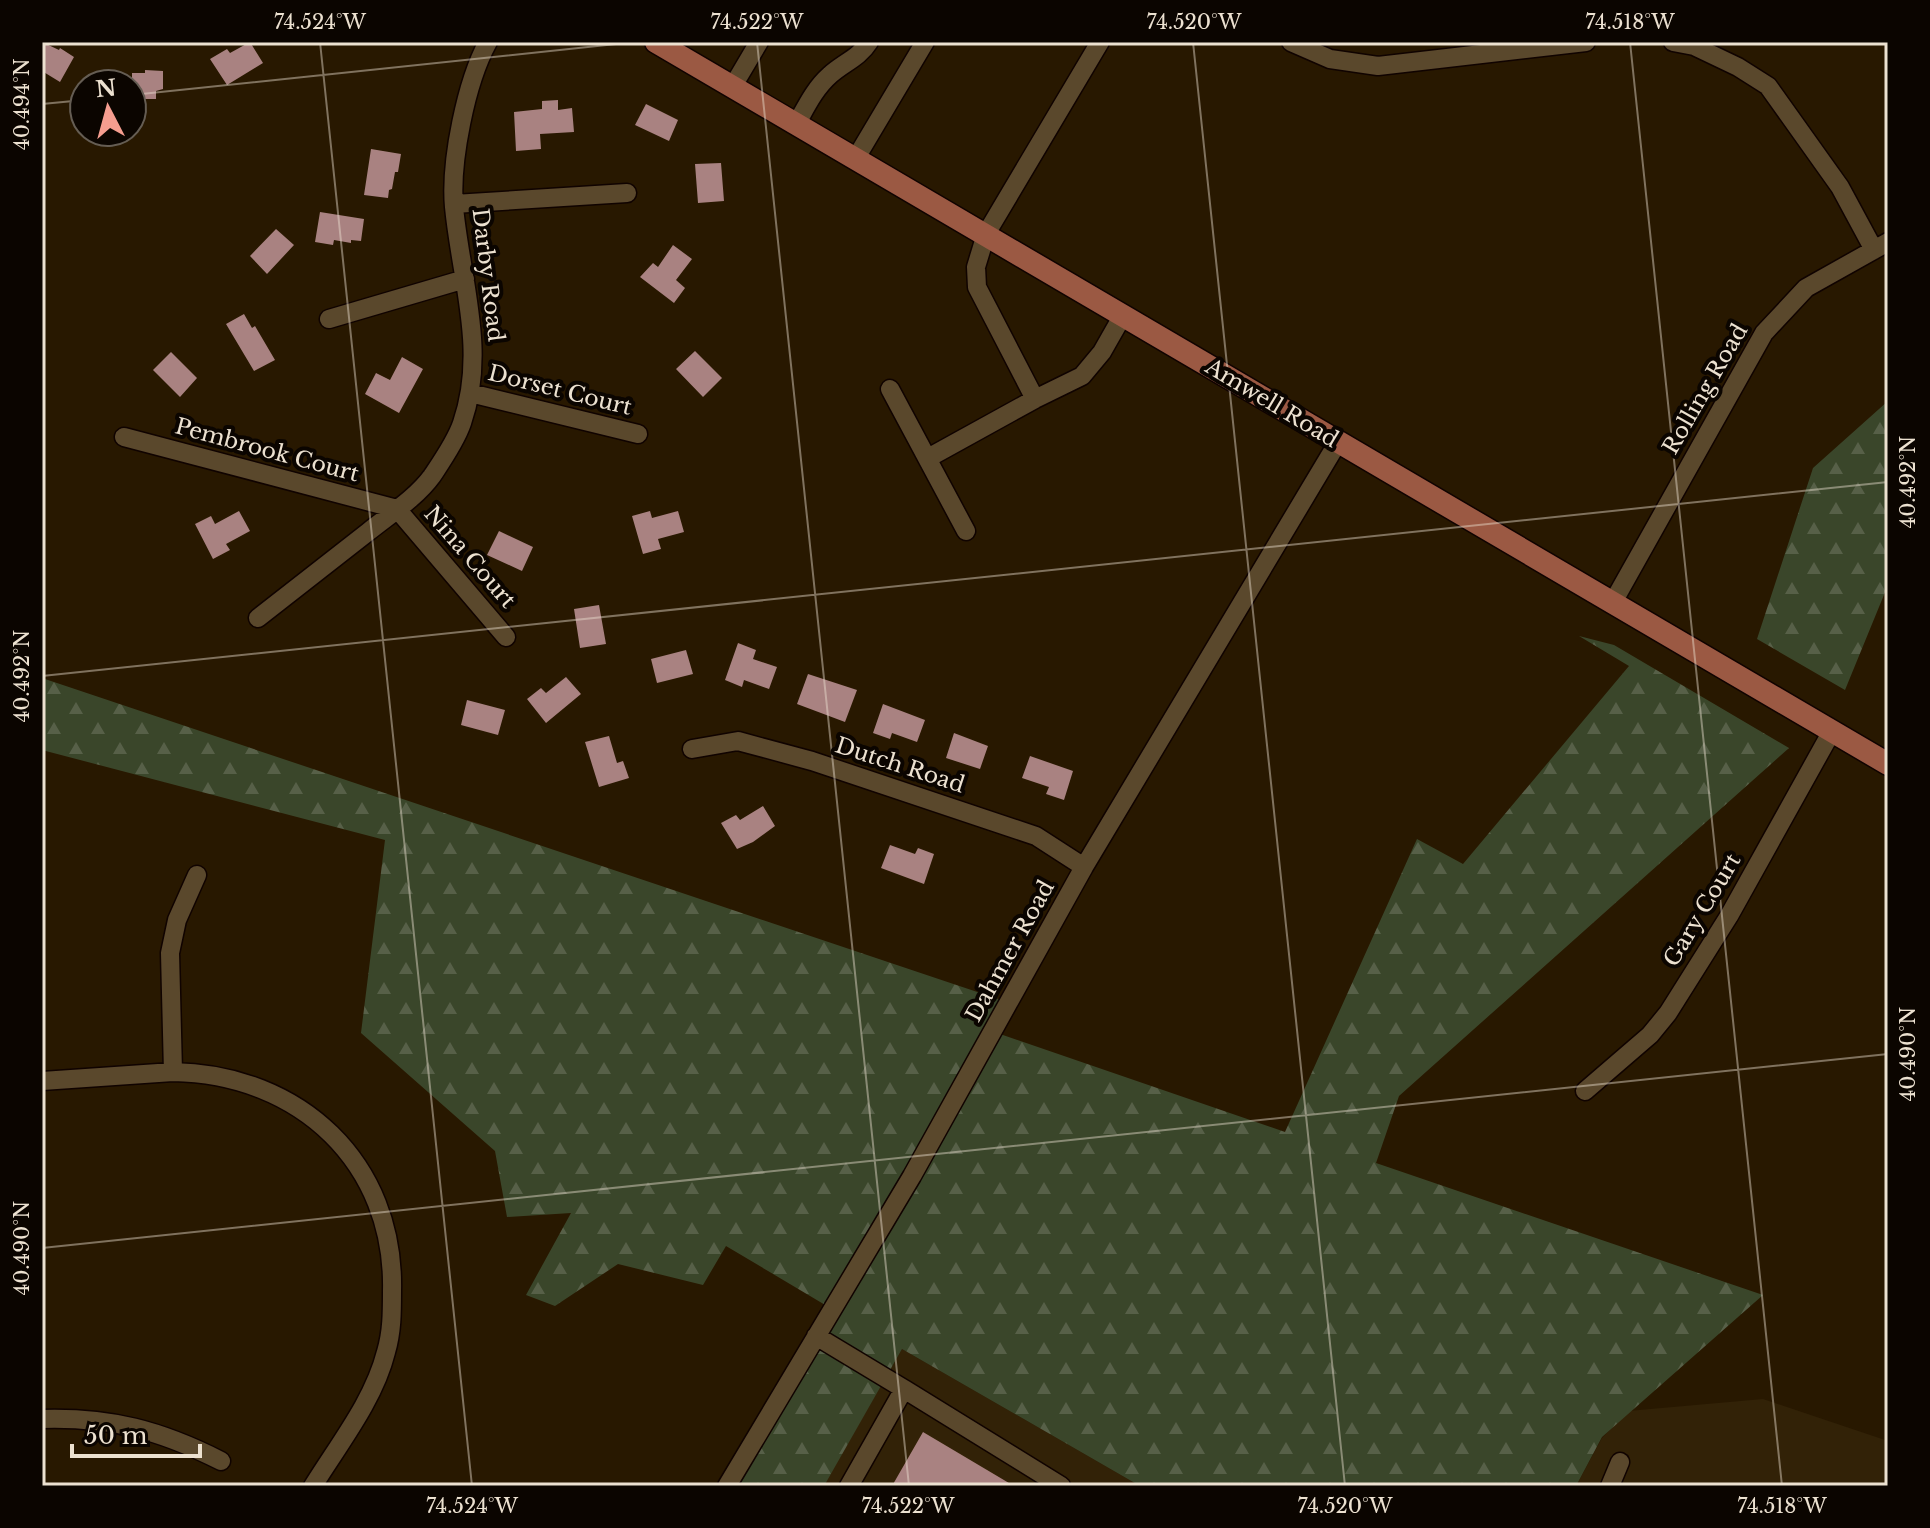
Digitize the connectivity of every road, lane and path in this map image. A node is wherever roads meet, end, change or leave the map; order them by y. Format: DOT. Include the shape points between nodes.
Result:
graph roads {
  1 [pos="488,42"];
  2 [pos="656,42"];
  3 [pos="759,42"];
  4 [pos="869,42"];
  5 [pos="925,42"];
  6 [pos="1100,42"];
  7 [pos="1291,42"];
  8 [pos="1586,42"];
  9 [pos="1673,42"];
  10 [pos="733,86"];
  11 [pos="797,123"];
  12 [pos="856,158"];
  13 [pos="627,193"];
  14 [pos="454,204"];
  15 [pos="986,234"];
  16 [pos="1881,246"];
  17 [pos="465,279"];
  18 [pos="1123,315"];
  19 [pos="329,319"];
  20 [pos="890,389"];
  21 [pos="470,393"];
  22 [pos="1035,399"];
  23 [pos="638,434"];
  24 [pos="124,437"];
  25 [pos="1338,442"];
  26 [pos="928,458"];
  27 [pos="397,509"];
  28 [pos="966,531"];
  29 [pos="1612,604"];
  30 [pos="258,618"];
  31 [pos="506,637"];
  32 [pos="1832,731"];
  33 [pos="692,749"];
  34 [pos="1888,764"];
  35 [pos="1084,867"];
  36 [pos="197,875"];
  37 [pos="173,1072"];
  38 [pos="42,1081"];
  39 [pos="1585,1091"];
  40 [pos="816,1336"];
  41 [pos="904,1389"];
  42 [pos="42,1419"];
  43 [pos="221,1461"];
  44 [pos="1620,1462"];
  45 [pos="313,1486"];
  46 [pos="727,1486"];
  47 [pos="849,1486"];
  48 [pos="1061,1486"];
  49 [pos="1610,1486"];
  1 -- 14 [label="street, Darby Road" via="468,92"];
  2 -- 10 [label="main road, Amwell Road"];
  3 -- 10 [label="street"];
  4 -- 11 [label="street" via="830,75"];
  5 -- 12 [label="street"];
  6 -- 15 [label="street"];
  7 -- 8 [label="street" via="1330,59 1378,66"];
  9 -- 16 [label="street" via="1694,46 1768,86"];
  10 -- 11 [label="main road, Amwell Road"];
  11 -- 12 [label="main road, Amwell Road"];
  12 -- 15 [label="main road, Amwell Road"];
  13 -- 14 [label="street"];
  14 -- 17 [label="street, Darby Road"];
  15 -- 18 [label="main road, Amwell Road"];
  15 -- 22 [label="street" via="976,267 977,287"];
  16 -- 29 [label="street, Rolling Road" via="1806,288 1764,333"];
  17 -- 19 [label="street"];
  17 -- 21 [label="street, Darby Road" via="473,331"];
  18 -- 22 [label="street" via="1082,376"];
  18 -- 25 [label="main road, Amwell Road"];
  20 -- 26 [label="street"];
  21 -- 23 [label="street, Dorset Court"];
  21 -- 27 [label="street, Darby Road" via="462,426 430,478"];
  22 -- 26 [label="street"];
  24 -- 27 [label="street, Pembrook Court"];
  25 -- 29 [label="main road, Amwell Road"];
  25 -- 35 [label="street, Dahmer Road"];
  26 -- 28 [label="street"];
  27 -- 30 [label="street, Darby Road"];
  27 -- 31 [label="street, Nina Court"];
  29 -- 32 [label="main road, Amwell Road"];
  32 -- 34 [label="main road, Amwell Road"];
  32 -- 39 [label="street, Gary Court" via="1668,1013"];
  33 -- 35 [label="street, Dutch Road" via="738,741 812,761 1036,836"];
  35 -- 40 [label="street, Dahmer Road"];
  36 -- 37 [label="street" via="177,920 170,953"];
  37 -- 38 [label="street"];
  37 -- 45 [label="street" via="233,1080 292,1103 335,1136 379,1204 393,1275 386,1354"];
  40 -- 41 [label="street"];
  40 -- 46 [label="street, Dahmer Road"];
  41 -- 47 [label="street"];
  41 -- 48 [label="street"];
  42 -- 43 [label="street" via="115,1421"];
  44 -- 49 [label="street"];
}
